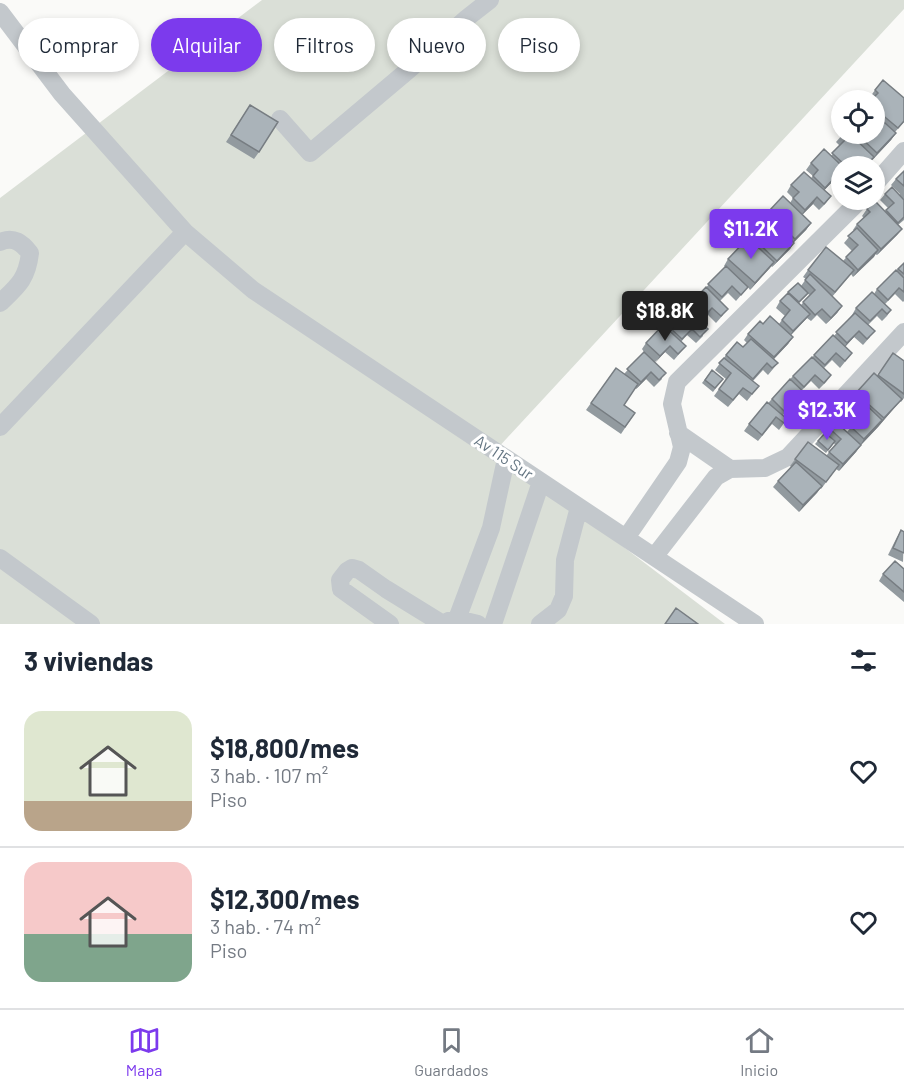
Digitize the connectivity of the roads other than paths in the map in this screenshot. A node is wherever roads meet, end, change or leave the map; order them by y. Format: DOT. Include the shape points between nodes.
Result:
graph roads {
  1 [pos="490,0"];
  2 [pos="0,12"];
  3 [pos="280,119"];
  4 [pos="904,151"];
  5 [pos="885,173"];
  6 [pos="850,210"];
  7 [pos="186,232"];
  8 [pos="0,242"];
  9 [pos="0,303"];
  10 [pos="904,333"];
  11 [pos="0,427"];
  12 [pos="678,433"];
  13 [pos="507,459"];
  14 [pos="730,469"];
  15 [pos="542,482"];
  16 [pos="579,507"];
  17 [pos="626,538"];
  18 [pos="654,557"];
  19 [pos="0,558"];
  20 [pos="386,589"];
  21 [pos="370,609"];
  22 [pos="446,622"];
  23 [pos="91,624"];
  24 [pos="390,624"];
  25 [pos="478,624"];
  26 [pos="493,624"];
  27 [pos="540,624"];
  28 [pos="755,624"];
  1 -- 3 [label="street" via="310,153"];
  2 -- 7 [label="street, Av 115 Sur" via="62,94"];
  4 -- 5 [label="street"];
  6 -- 12 [label="street" via="677,382 672,404"];
  7 -- 11 [label="street"];
  7 -- 13 [label="street, Av 115 Sur" via="253,290"];
  8 -- 9 [label="street" via="13,239 30,253 19,285"];
  10 -- 14 [label="street" via="788,457 765,468"];
  12 -- 14 [label="street"];
  12 -- 17 [label="street" via="682,447 678,462"];
  13 -- 15 [label="street, Av 115 Sur"];
  13 -- 22 [label="street" via="491,528"];
  14 -- 18 [label="street" via="716,477"];
  15 -- 16 [label="street, Av 115 Sur"];
  15 -- 26 [label="street"];
  16 -- 17 [label="street, Av 115 Sur"];
  16 -- 27 [label="street" via="565,561 564,596 558,610"];
  17 -- 18 [label="street, Av 115 Sur"];
  18 -- 28 [label="street, Av 115 Sur"];
  19 -- 23 [label="street"];
  20 -- 21 [label="street"];
  20 -- 21 [label="street" via="359,570 347,571 340,580 341,589"];
  20 -- 22 [label="street"];
  21 -- 24 [label="street"];
  22 -- 25 [label="street"];
}
